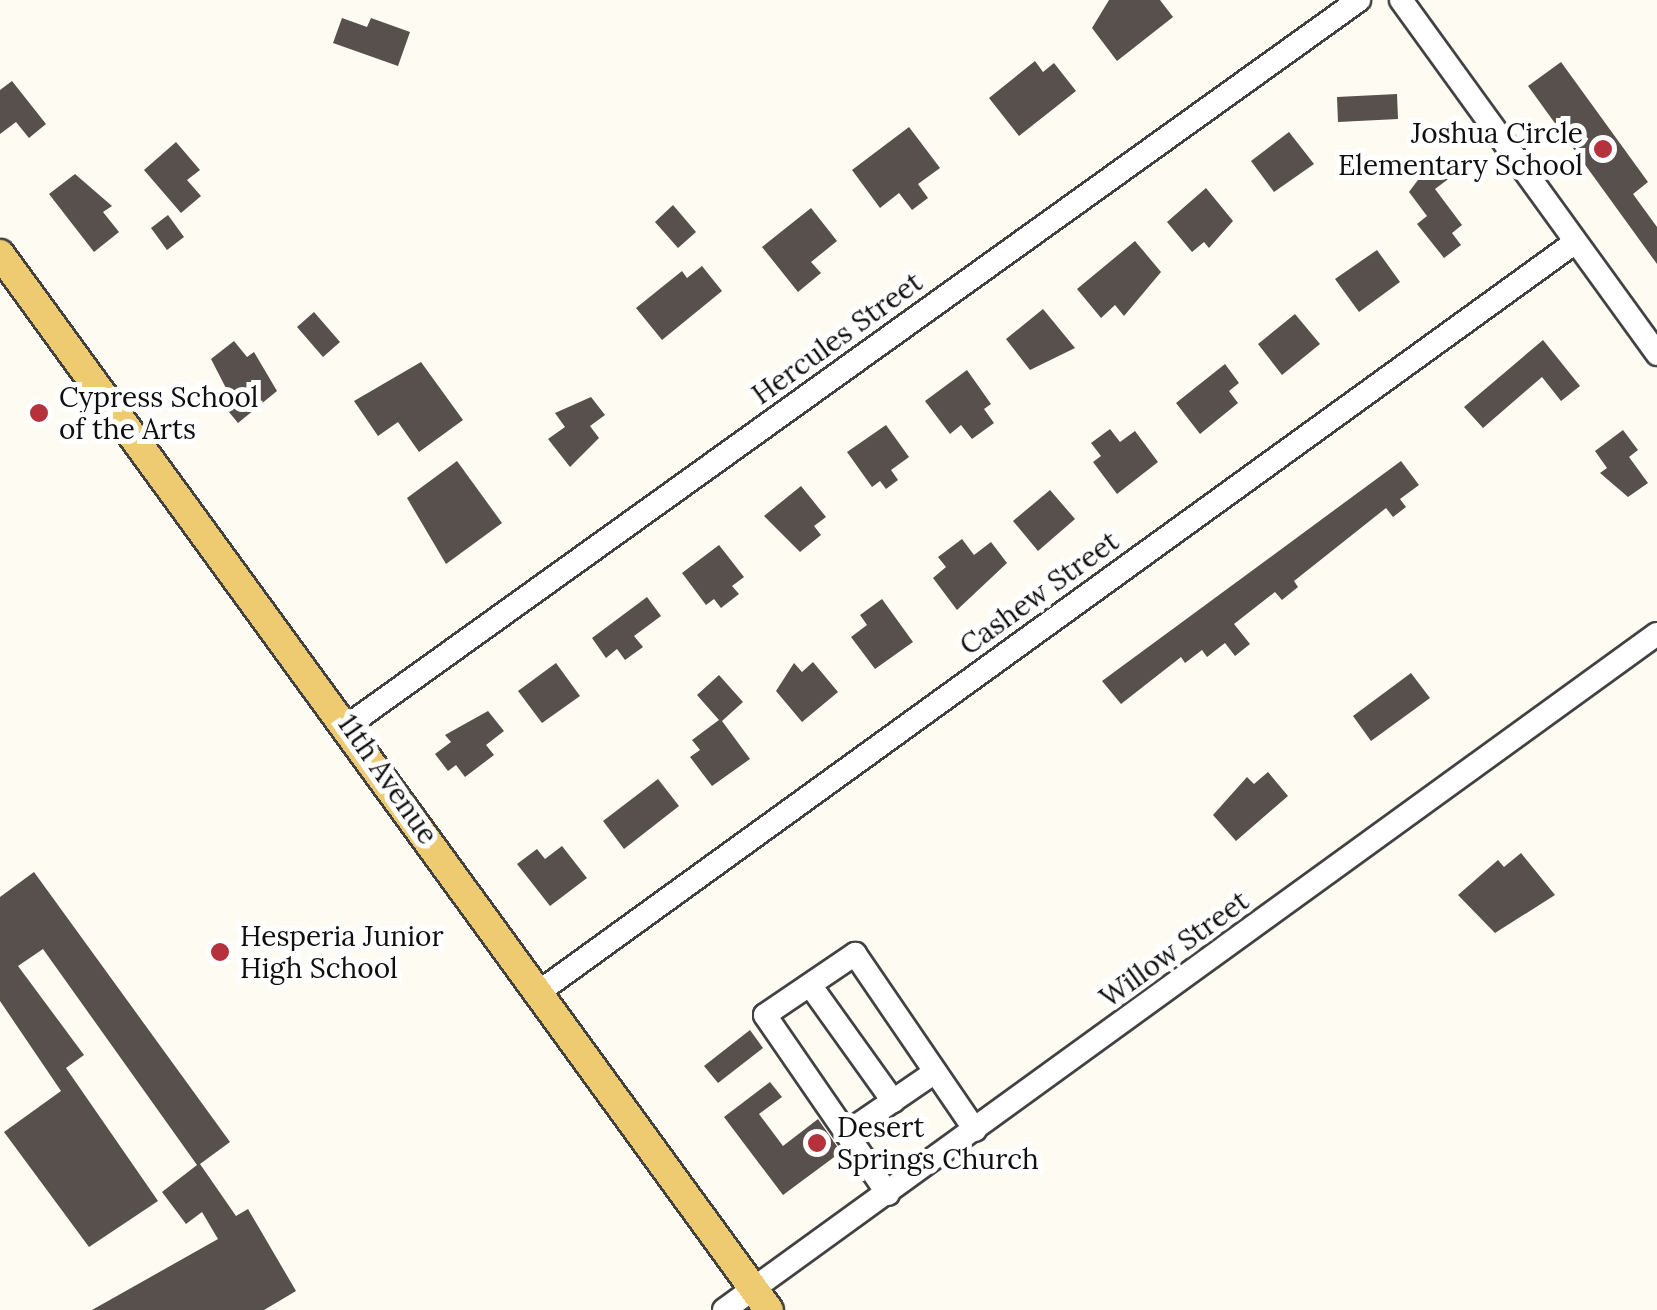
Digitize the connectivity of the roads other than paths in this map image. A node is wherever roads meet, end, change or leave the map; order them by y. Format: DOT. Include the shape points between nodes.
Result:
graph roads {
  1 [pos="1358,0"];
  2 [pos="1401,0"];
  3 [pos="1574,243"];
  4 [pos="0,254"];
  5 [pos="1657,354"];
  6 [pos="1657,634"];
  7 [pos="350,724"];
  8 [pos="810,984"];
  9 [pos="539,992"];
  10 [pos="935,1072"];
  11 [pos="893,1101"];
  12 [pos="975,1130"];
  13 [pos="846,1133"];
  14 [pos="888,1194"];
  15 [pos="762,1299"];
  16 [pos="724,1310"];
  1 -- 7 [label="street, Hercules Street"];
  2 -- 3 [label="street"];
  3 -- 5 [label="street"];
  3 -- 9 [label="street, Cashew Street"];
  4 -- 7 [label="main road, 11th Avenue"];
  6 -- 12 [label="street, Willow Street"];
  7 -- 9 [label="main road, 11th Avenue"];
  8 -- 10 [label="street" via="854,954"];
  8 -- 11 [label="street"];
  8 -- 13 [label="street" via="765,1014"];
  9 -- 15 [label="main road, 11th Avenue"];
  10 -- 11 [label="street"];
  10 -- 12 [label="street"];
  11 -- 13 [label="street"];
  12 -- 14 [label="street, Willow Street"];
  13 -- 14 [label="street"];
  14 -- 15 [label="street, Willow Street"];
  15 -- 16 [label="street, Willow Street"];
}
